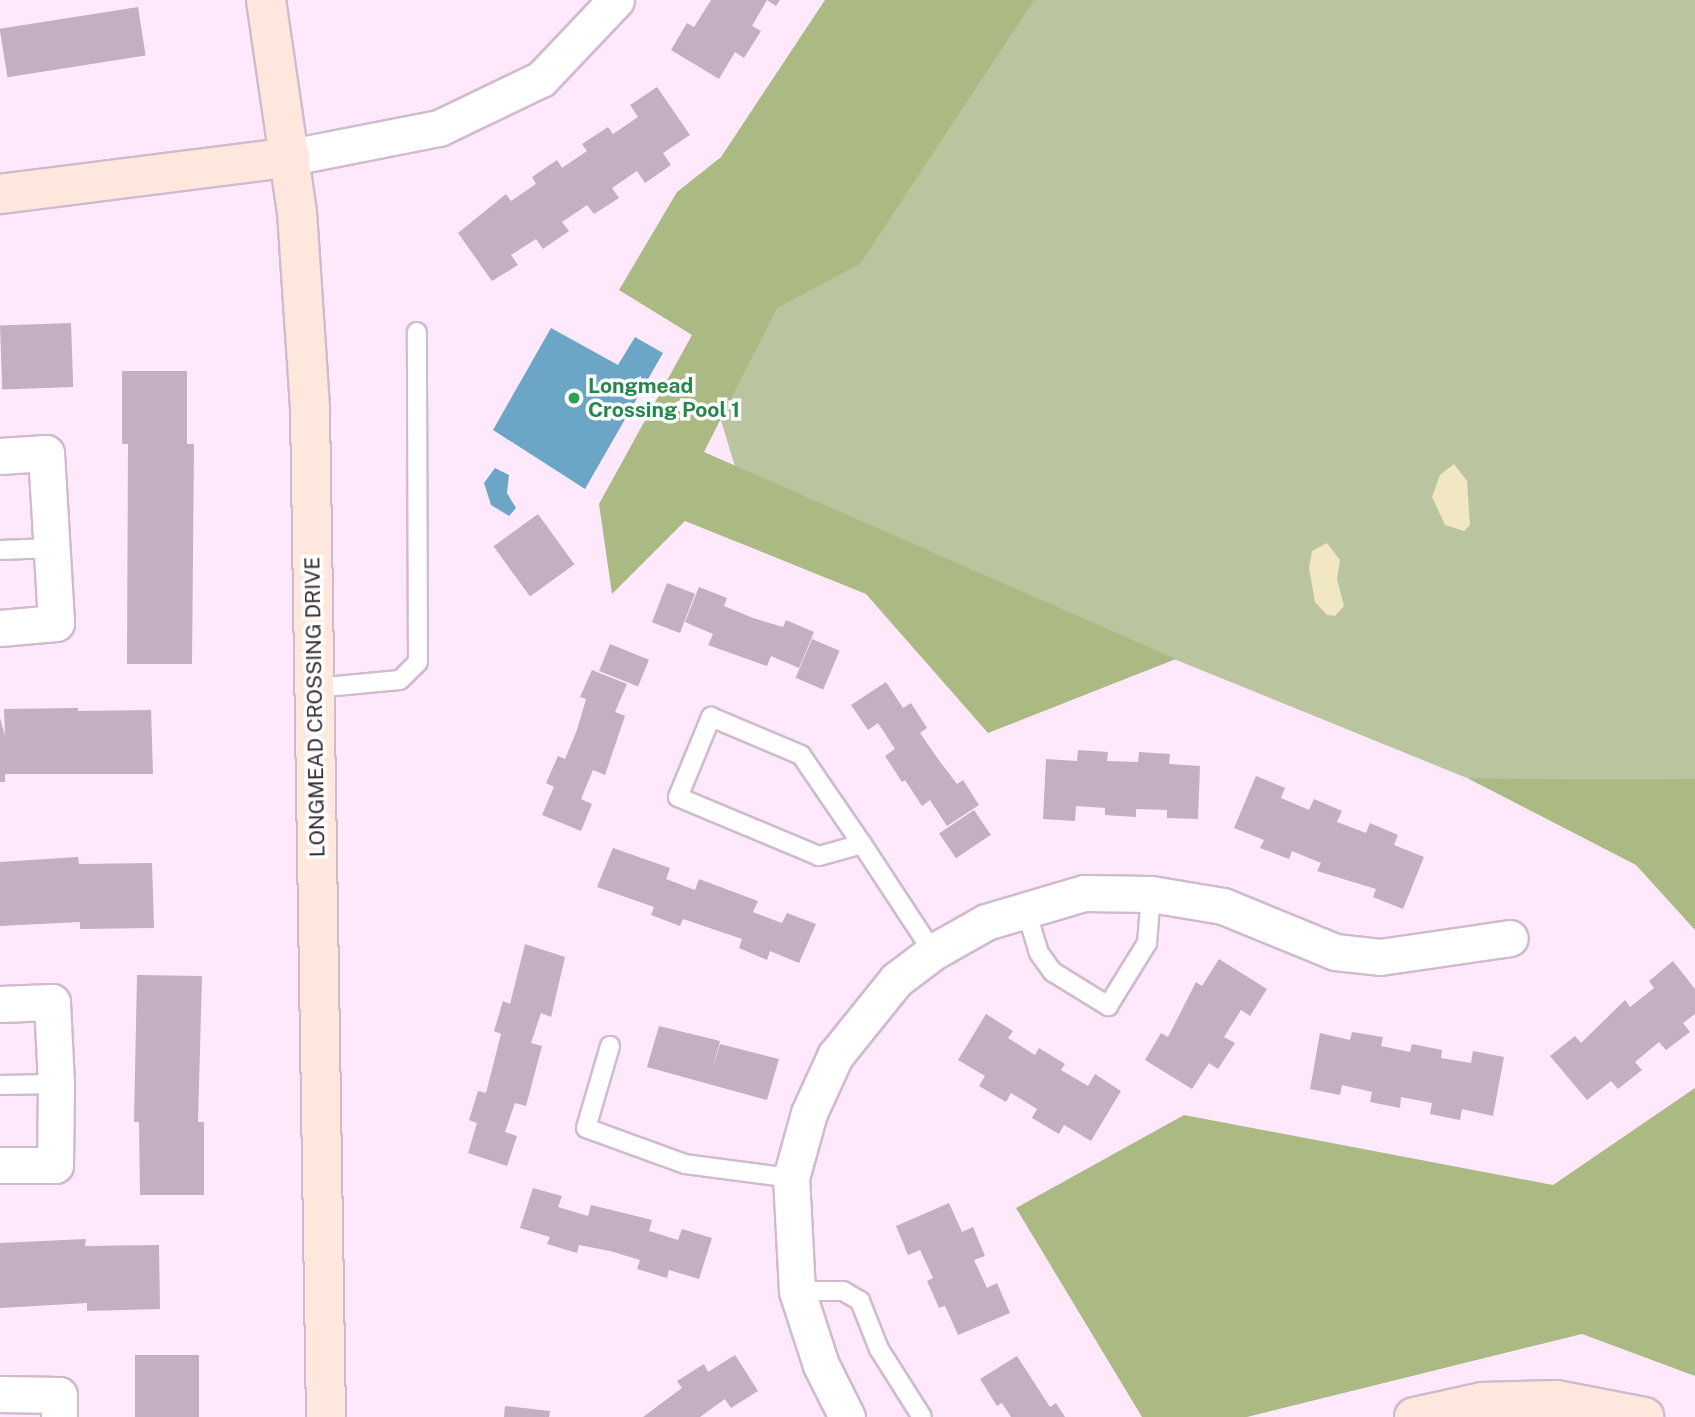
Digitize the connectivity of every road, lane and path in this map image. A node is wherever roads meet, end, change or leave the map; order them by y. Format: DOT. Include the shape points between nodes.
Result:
graph roads {
  1 [pos="266,0"];
  2 [pos="616,0"];
  3 [pos="291,157"];
  4 [pos="0,194"];
  5 [pos="417,332"];
  6 [pos="0,456"];
  7 [pos="52,548"];
  8 [pos="0,550"];
  9 [pos="0,628"];
  10 [pos="315,688"];
  11 [pos="862,844"];
  12 [pos="1151,894"];
  13 [pos="1025,907"];
  14 [pos="1510,938"];
  15 [pos="933,952"];
  16 [pos="0,1004"];
  17 [pos="610,1046"];
  18 [pos="56,1084"];
  19 [pos="0,1085"];
  20 [pos="0,1165"];
  21 [pos="791,1178"];
  22 [pos="797,1291"];
  23 [pos="0,1394"];
  24 [pos="59,1417"];
  25 [pos="326,1417"];
  26 [pos="847,1417"];
  27 [pos="922,1417"];
  28 [pos="1414,1417"];
  29 [pos="1644,1417"];
  1 -- 3 [label="street, LONGMEAD CROSSING DRIVE"];
  2 -- 3 [label="street" via="530,85 439,128"];
  3 -- 4 [label="street"];
  3 -- 10 [label="street, LONGMEAD CROSSING DRIVE" via="310,410"];
  5 -- 10 [label="lane" via="418,662 400,680"];
  6 -- 7 [label="street" via="46,453"];
  7 -- 8 [label="lane"];
  7 -- 9 [label="street" via="57,623"];
  10 -- 25 [label="street, LONGMEAD CROSSING DRIVE"];
  11 -- 11 [label="lane" via="802,755 711,717 678,797 819,856"];
  11 -- 15 [label="lane"];
  12 -- 13 [label="street" via="1084,893"];
  12 -- 13 [label="lane" via="1147,943 1108,1006 1053,972 1039,953"];
  12 -- 14 [label="street" via="1223,906 1346,953 1380,957"];
  13 -- 15 [label="street" via="986,922"];
  15 -- 21 [label="street" via="896,980 835,1056 809,1113"];
  16 -- 18 [label="street" via="52,1002"];
  17 -- 21 [label="lane" via="586,1128 685,1164"];
  18 -- 19 [label="lane"];
  18 -- 20 [label="street" via="55,1165"];
  21 -- 22 [label="street"];
  22 -- 26 [label="street" via="821,1365"];
  22 -- 27 [label="lane" via="843,1291 860,1301 879,1349"];
  23 -- 24 [label="street" via="59,1395"];
  28 -- 29 [label="street" via="1482,1402 1556,1400"];
}
